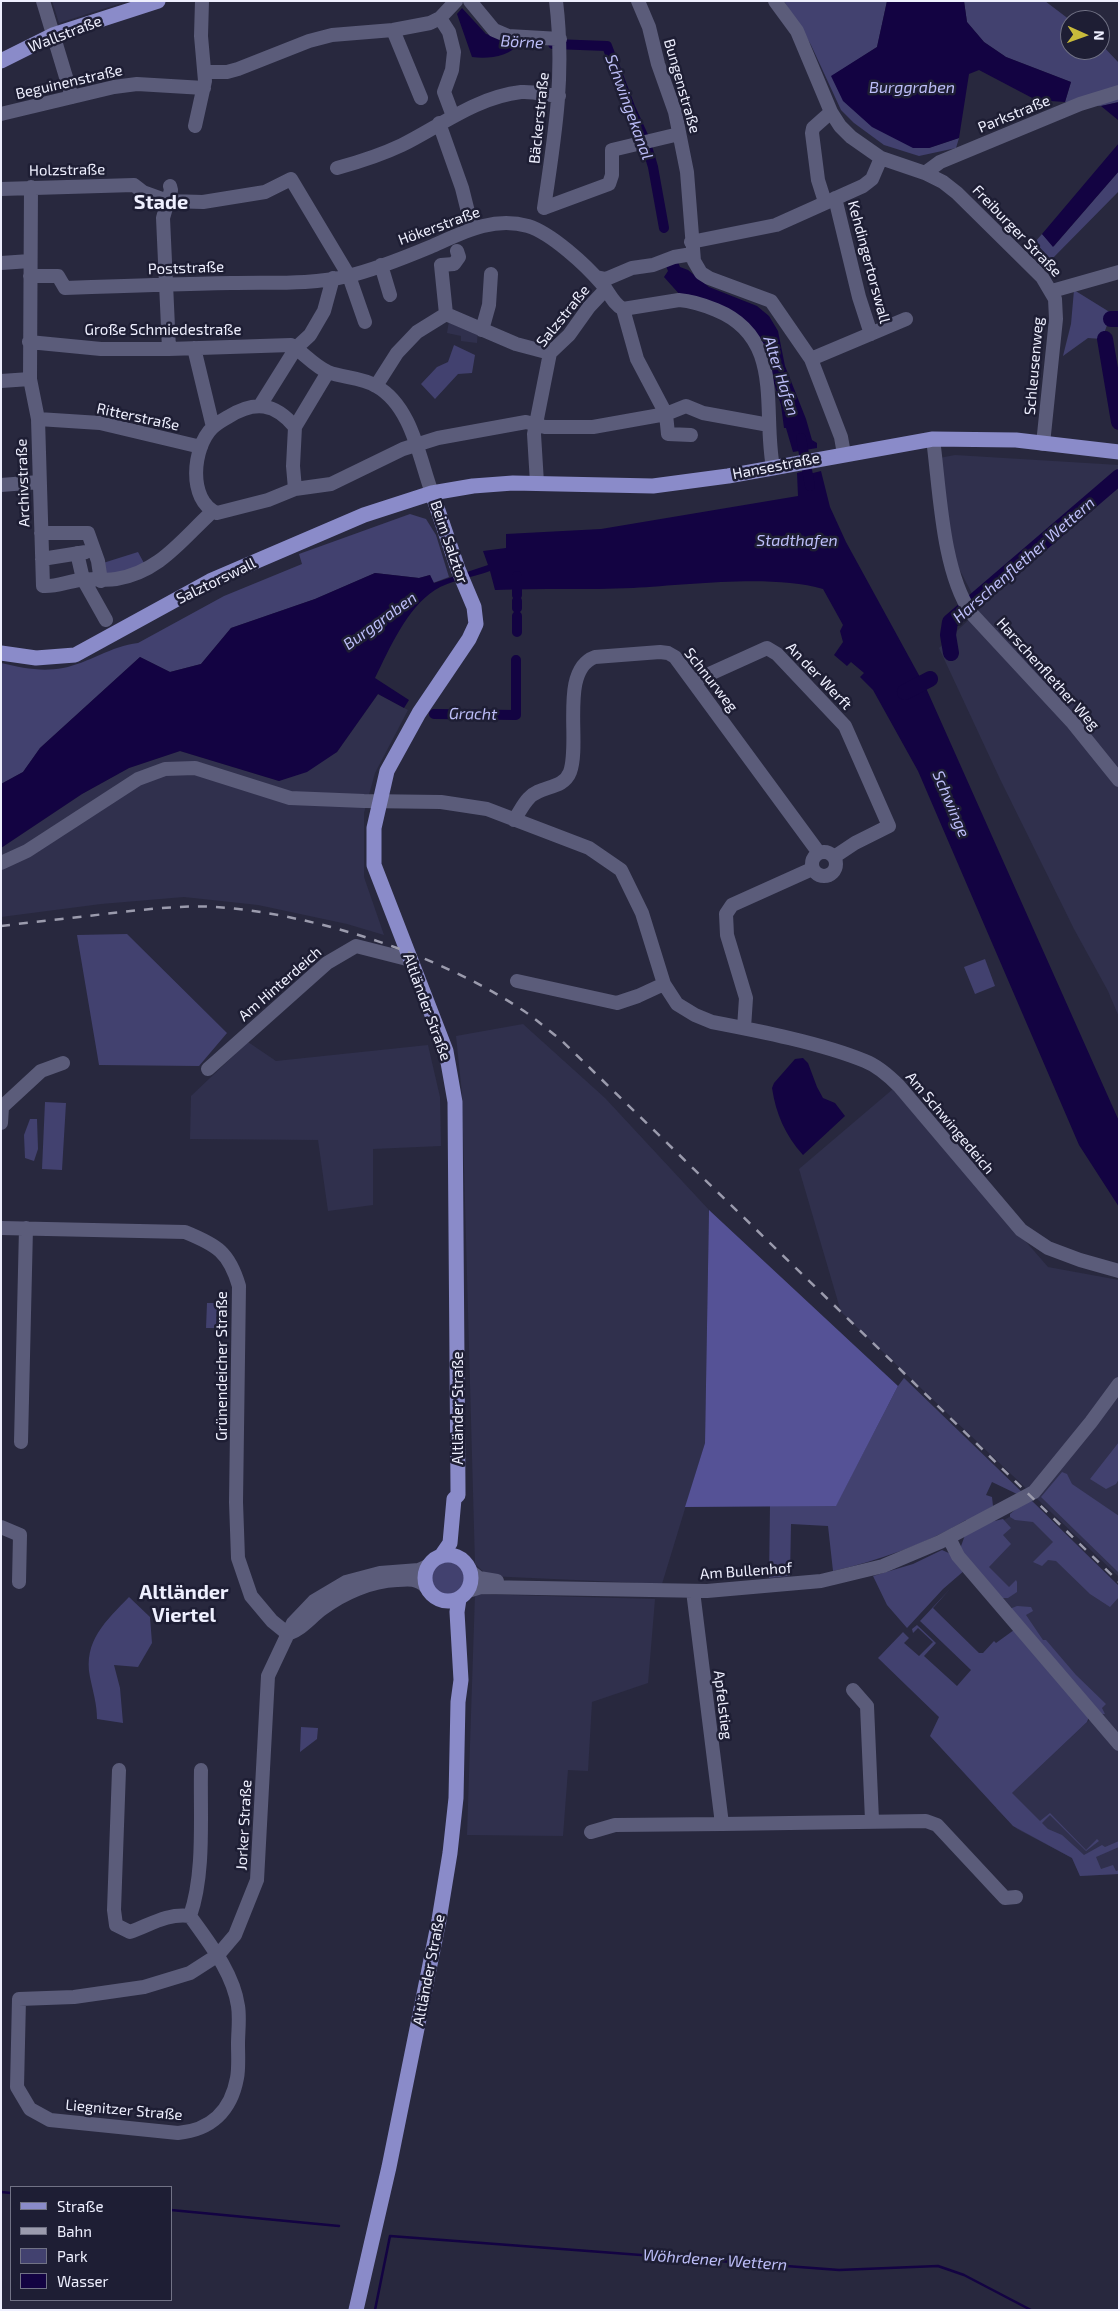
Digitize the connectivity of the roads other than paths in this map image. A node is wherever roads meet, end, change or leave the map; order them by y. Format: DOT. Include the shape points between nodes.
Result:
graph roads {
  1 [pos="43,1"];
  2 [pos="158,1"];
  3 [pos="202,1"];
  4 [pos="470,1"];
  5 [pos="556,1"];
  6 [pos="638,1"];
  7 [pos="775,1"];
  8 [pos="449,10"];
  9 [pos="393,30"];
  10 [pos="53,35"];
  11 [pos="560,39"];
  12 [pos="1,61"];
  13 [pos="206,72"];
  14 [pos="204,88"];
  15 [pos="1119,92"];
  16 [pos="559,96"];
  17 [pos="72,97"];
  18 [pos="421,98"];
  19 [pos="831,112"];
  20 [pos="1,114"];
  21 [pos="453,116"];
  22 [pos="439,123"];
  23 [pos="195,126"];
  24 [pos="679,134"];
  25 [pos="881,158"];
  26 [pos="337,168"];
  27 [pos="925,173"];
  28 [pos="30,186"];
  29 [pos="170,186"];
  30 [pos="1,189"];
  31 [pos="830,200"];
  32 [pos="168,201"];
  33 [pos="472,228"];
  34 [pos="692,248"];
  35 [pos="457,251"];
  36 [pos="30,261"];
  37 [pos="1,263"];
  38 [pos="381,265"];
  39 [pos="1119,272"];
  40 [pos="491,274"];
  41 [pos="30,276"];
  42 [pos="349,276"];
  43 [pos="333,278"];
  44 [pos="603,282"];
  45 [pos="167,285"];
  46 [pos="1052,291"];
  47 [pos="390,296"];
  48 [pos="623,309"];
  49 [pos="446,314"];
  50 [pos="906,319"];
  51 [pos="365,322"];
  52 [pos="482,330"];
  53 [pos="871,334"];
  54 [pos="28,342"];
  55 [pos="194,348"];
  56 [pos="296,348"];
  57 [pos="169,349"];
  58 [pos="550,353"];
  59 [pos="811,359"];
  60 [pos="328,372"];
  61 [pos="30,379"];
  62 [pos="1,381"];
  63 [pos="376,386"];
  64 [pos="262,404"];
  65 [pos="666,414"];
  66 [pos="38,419"];
  67 [pos="535,425"];
  68 [pos="769,425"];
  69 [pos="213,427"];
  70 [pos="295,427"];
  71 [pos="691,435"];
  72 [pos="933,439"];
  73 [pos="415,444"];
  74 [pos="1043,444"];
  75 [pos="202,447"];
  76 [pos="1117,452"];
  77 [pos="844,454"];
  78 [pos="773,467"];
  79 [pos="39,482"];
  80 [pos="538,484"];
  81 [pos="1,485"];
  82 [pos="295,489"];
  83 [pos="432,493"];
  84 [pos="213,511"];
  85 [pos="41,533"];
  86 [pos="95,552"];
  87 [pos="77,553"];
  88 [pos="42,559"];
  89 [pos="83,579"];
  90 [pos="101,581"];
  91 [pos="106,620"];
  92 [pos="469,639"];
  93 [pos="1,653"];
  94 [pos="694,681"];
  95 [pos="1119,780"];
  96 [pos="378,802"];
  97 [pos="514,820"];
  98 [pos="819,853"];
  99 [pos="834,857"];
  100 [pos="1,863"];
  101 [pos="812,870"];
  102 [pos="411,960"];
  103 [pos="517,981"];
  104 [pos="664,984"];
  105 [pos="744,1028"];
  106 [pos="63,1063"];
  107 [pos="208,1069"];
  108 [pos="1,1123"];
  109 [pos="1,1228"];
  110 [pos="26,1228"];
  111 [pos="1119,1271"];
  112 [pos="1119,1384"];
  113 [pos="21,1442"];
  114 [pos="458,1495"];
  115 [pos="1,1527"];
  116 [pos="948,1538"];
  117 [pos="441,1556"];
  118 [pos="466,1565"];
  119 [pos="428,1566"];
  120 [pos="19,1582"];
  121 [pos="426,1587"];
  122 [pos="539,1588"];
  123 [pos="692,1591"];
  124 [pos="463,1595"];
  125 [pos="443,1601"];
  126 [pos="288,1634"];
  127 [pos="853,1690"];
  128 [pos="458,1702"];
  129 [pos="1119,1744"];
  130 [pos="119,1770"];
  131 [pos="201,1770"];
  132 [pos="872,1820"];
  133 [pos="722,1824"];
  134 [pos="591,1832"];
  135 [pos="1016,1897"];
  136 [pos="190,1916"];
  137 [pos="218,1955"];
  138 [pos="19,1999"];
  139 [pos="356,2310"];
  1 -- 10 [label="street"];
  2 -- 10 [label="main road, Wallstraße"];
  3 -- 13 [label="street" via="201,36"];
  4 -- 11 [label="street" via="494,30 508,36"];
  5 -- 11 [label="street, Bäckerstraße"];
  6 -- 24 [label="street, Bungenstraße" via="649,27"];
  7 -- 19 [label="street, Freiburger Straße" via="797,31"];
  8 -- 9 [label="street" via="418,26"];
  8 -- 21 [label="street" via="449,32 454,52 444,92"];
  9 -- 13 [label="street" via="325,37 238,69"];
  9 -- 18 [label="street"];
  10 -- 12 [label="main road, Wallstraße"];
  10 -- 17 [label="street"];
  11 -- 16 [label="street, Bäckerstraße"];
  13 -- 14 [label="street"];
  14 -- 17 [label="street, Beguinenstraße" via="137,84"];
  14 -- 23 [label="street"];
  15 -- 27 [label="street, Parkstraße" via="1080,104 940,162"];
  16 -- 21 [label="street" via="522,92 500,96"];
  16 -- 24 [label="street, Bäckerstraße" via="544,208 605,186 611,180 612,150"];
  17 -- 20 [label="street, Beguinenstraße"];
  19 -- 25 [label="street, Freiburger Straße" via="851,137"];
  19 -- 31 [label="street, Kehdingertorswall" via="813,128 818,180"];
  21 -- 22 [label="street"];
  22 -- 26 [label="street" via="404,144"];
  22 -- 33 [label="street"];
  24 -- 34 [label="street, Bungenstraße" via="687,172"];
  25 -- 27 [label="street, Freiburger Straße"];
  25 -- 31 [label="street" via="872,178 863,186"];
  27 -- 46 [label="street, Freiburger Straße" via="957,193 1042,277"];
  28 -- 30 [label="street, Holzstraße"];
  28 -- 32 [label="street, Holzstraße" via="134,185 143,192"];
  28 -- 36 [label="street, Archivstraße"];
  29 -- 32 [label="street"];
  31 -- 34 [label="street" via="776,225"];
  31 -- 53 [label="street, Kehdingertorswall"];
  32 -- 42 [label="street" via="203,202 265,192 291,179"];
  32 -- 45 [label="street" via="163,218"];
  33 -- 38 [label="street, Hökerstraße"];
  33 -- 44 [label="street, Hökerstraße" via="508,223 537,230"];
  34 -- 44 [label="street" via="653,265 632,268"];
  34 -- 59 [label="street" via="697,267 709,278 772,301"];
  35 -- 49 [label="street" via="454,264 441,265"];
  36 -- 37 [label="street"];
  36 -- 41 [label="street, Archivstraße"];
  38 -- 42 [label="street, Hökerstraße"];
  38 -- 47 [label="street"];
  39 -- 46 [label="street, Freiburger Straße"];
  40 -- 52 [label="street" via="489,305"];
  41 -- 45 [label="street, Poststraße" via="58,276 65,288"];
  41 -- 54 [label="street, Archivstraße"];
  42 -- 43 [label="street, Poststraße"];
  42 -- 51 [label="street"];
  43 -- 45 [label="street, Poststraße"];
  43 -- 56 [label="street" via="324,311 310,336"];
  44 -- 48 [label="street, Hökerstraße" via="617,306"];
  44 -- 58 [label="street, Salzstraße" via="569,335"];
  45 -- 57 [label="street"];
  46 -- 74 [label="street, Schleusenweg" via="1056,318"];
  48 -- 65 [label="street" via="637,359"];
  48 -- 68 [label="street" via="688,300 724,313 739,323 752,335 767,377"];
  49 -- 52 [label="street"];
  49 -- 63 [label="street" via="417,332 397,353"];
  50 -- 53 [label="street"];
  52 -- 58 [label="street"];
  53 -- 59 [label="street"];
  54 -- 57 [label="street, Große Schmiedestraße" via="101,349"];
  54 -- 61 [label="street, Archivstraße"];
  55 -- 56 [label="street, Große Schmiedestraße" via="291,344"];
  55 -- 57 [label="street, Große Schmiedestraße"];
  55 -- 69 [label="street"];
  56 -- 60 [label="street"];
  56 -- 64 [label="street"];
  58 -- 67 [label="street, Salzstraße"];
  59 -- 77 [label="street" via="841,437"];
  60 -- 63 [label="street"];
  60 -- 70 [label="street"];
  61 -- 62 [label="street"];
  61 -- 66 [label="street, Archivstraße"];
  63 -- 73 [label="street, Beim Salztor" via="406,418"];
  64 -- 69 [label="street" via="236,411"];
  64 -- 70 [label="street" via="283,415"];
  65 -- 67 [label="street" via="593,427"];
  65 -- 68 [label="street" via="686,406 703,414"];
  65 -- 71 [label="street" via="668,434"];
  66 -- 75 [label="street, Ritterstraße" via="100,423"];
  66 -- 79 [label="street, Archivstraße"];
  67 -- 73 [label="street" via="526,422"];
  67 -- 80 [label="street, Salzstraße"];
  68 -- 78 [label="street"];
  69 -- 75 [label="street"];
  70 -- 82 [label="street"];
  72 -- 74 [label="main road, Hansestraße" via="1016,440"];
  72 -- 77 [label="main road, Hansestraße"];
  72 -- 95 [label="street, Harschenflether Weg" via="948,552 962,600 1073,723"];
  73 -- 82 [label="street" via="331,484"];
  73 -- 83 [label="street, Beim Salztor"];
  74 -- 76 [label="main road, Hansestraße"];
  75 -- 84 [label="street" via="197,467 198,487 204,502"];
  77 -- 78 [label="main road, Hansestraße"];
  78 -- 80 [label="main road, Hansestraße" via="653,486"];
  79 -- 81 [label="street"];
  79 -- 85 [label="street, Archivstraße"];
  80 -- 83 [label="main road, Hansestraße" via="473,486"];
  82 -- 84 [label="street" via="268,500 217,513"];
  83 -- 92 [label="main road, Beim Salztor" via="477,617"];
  83 -- 93 [label="main road, Salztorswall" via="364,515 210,581 75,655 36,658"];
  84 -- 90 [label="street" via="160,561 136,574"];
  85 -- 86 [label="street" via="88,533"];
  85 -- 88 [label="street, Archivstraße"];
  86 -- 87 [label="street"];
  86 -- 90 [label="street"];
  87 -- 88 [label="street"];
  87 -- 89 [label="street"];
  88 -- 89 [label="street, Archivstraße" via="43,586 52,587"];
  89 -- 90 [label="street"];
  89 -- 91 [label="street"];
  92 -- 96 [label="main road, Altländer Straße" via="419,713 387,771"];
  94 -- 97 [label="street, Schnurweg" via="668,652 622,654 587,660 577,672 570,773 556,786 541,789 529,798"];
  94 -- 98 [label="street, Schnurweg"];
  94 -- 99 [label="street, An der Werft" via="767,648 845,726 889,826"];
  96 -- 97 [label="street, Am Schwingedeich" via="464,804"];
  96 -- 100 [label="street, Am Schwingedeich" via="290,798 195,768 165,769 138,779 27,852"];
  96 -- 102 [label="main road, Altländer Straße" via="374,865"];
  97 -- 104 [label="street, Am Schwingedeich" via="588,848 621,870 642,913"];
  98 -- 99 [label="street" via="827,852"];
  98 -- 101 [label="street" via="812,862"];
  99 -- 101 [label="street" via="835,868 830,875 820,876"];
  101 -- 105 [label="street" via="732,905 726,914 728,935 746,998"];
  102 -- 107 [label="street, Am Hinterdeich" via="356,946 328,963"];
  102 -- 114 [label="main road, Altländer Straße" via="446,1051 455,1102"];
  103 -- 104 [label="street" via="617,1003"];
  104 -- 105 [label="street, Am Schwingedeich" via="678,1004 695,1015"];
  105 -- 111 [label="street, Am Schwingedeich" via="867,1062 889,1076 1021,1230 1048,1248"];
  106 -- 108 [label="street" via="41,1070 2,1106"];
  109 -- 110 [label="street, Grünendeicher Straße"];
  110 -- 113 [label="street"];
  110 -- 126 [label="street, Grünendeicher Straße" via="185,1232 210,1242 233,1266 239,1286 238,1558 250,1596"];
  112 -- 116 [label="street, Am Bullenhof" via="1034,1492"];
  114 -- 117 [label="main road, Altländer Straße" via="454,1499 449,1545"];
  114 -- 118 [label="main road, Altländer Straße" via="461,1499 458,1549"];
  115 -- 120 [label="street" via="20,1535"];
  116 -- 123 [label="street, Am Bullenhof" via="899,1561 839,1578"];
  116 -- 129 [label="street" via="958,1556"];
  117 -- 118 [label="main road" via="452,1555"];
  117 -- 119 [label="main road"];
  118 -- 122 [label="street, Am Bullenhof" via="482,1579"];
  118 -- 124 [label="main road" via="471,1581"];
  119 -- 121 [label="main road" via="424,1577"];
  119 -- 126 [label="street, Jorker Straße" via="418,1570 380,1573 341,1585 304,1610"];
  121 -- 125 [label="main road" via="432,1596"];
  121 -- 126 [label="street" via="413,1579 373,1583 333,1601 299,1630"];
  122 -- 123 [label="street, Am Bullenhof"];
  122 -- 124 [label="street, Am Bullenhof" via="480,1587"];
  123 -- 133 [label="street, Apfelstieg"];
  124 -- 125 [label="main road"];
  124 -- 128 [label="main road, Altländer Straße" via="457,1612 461,1680"];
  125 -- 128 [label="main road, Altländer Straße" via="451,1624"];
  126 -- 137 [label="street, Jorker Straße" via="268,1676 257,1880 234,1935"];
  127 -- 132 [label="street" via="868,1706"];
  128 -- 139 [label="main road, Altländer Straße" via="456,1798 446,1880"];
  130 -- 136 [label="street" via="116,1926 130,1932 164,1918"];
  131 -- 136 [label="street" via="198,1879"];
  132 -- 133 [label="street"];
  132 -- 135 [label="street" via="926,1821 936,1825 1005,1898"];
  133 -- 134 [label="street" via="615,1825"];
  136 -- 137 [label="street, Liegnitzer Straße"];
  137 -- 138 [label="street, Jorker Straße" via="190,1973 144,1987 74,1997"];
  137 -- 138 [label="street, Liegnitzer Straße" via="238,2006 237,2077 225,2108 213,2122 195,2131 178,2133 50,2120 30,2110 17,2087"];
}
